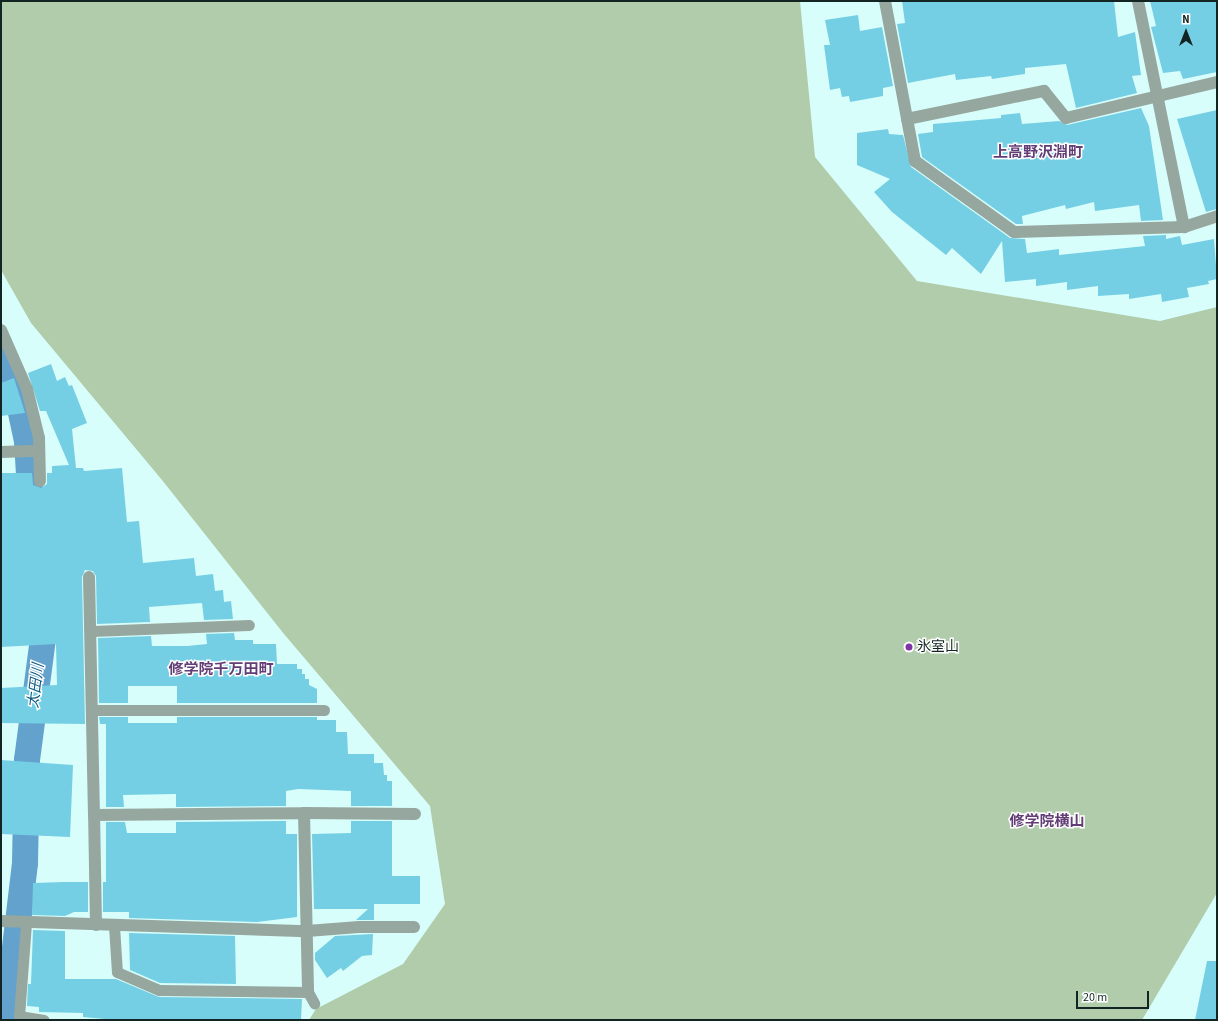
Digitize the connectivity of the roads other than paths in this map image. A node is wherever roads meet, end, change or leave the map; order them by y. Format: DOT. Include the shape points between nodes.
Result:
graph roads {
  1 [pos="885,1"];
  2 [pos="1138,1"];
  3 [pos="1217,82"];
  4 [pos="1158,98"];
  5 [pos="907,119"];
  6 [pos="1217,216"];
  7 [pos="1184,227"];
  8 [pos="1,330"];
  9 [pos="39,451"];
  10 [pos="1,452"];
  11 [pos="40,481"];
  12 [pos="89,577"];
  13 [pos="249,625"];
  14 [pos="92,631"];
  15 [pos="93,710"];
  16 [pos="324,710"];
  17 [pos="304,813"];
  18 [pos="415,814"];
  19 [pos="94,815"];
  20 [pos="1,921"];
  21 [pos="26,923"];
  22 [pos="96,925"];
  23 [pos="114,926"];
  24 [pos="414,927"];
  25 [pos="307,931"];
  26 [pos="311,998"];
  27 [pos="44,1020"];
  1 -- 5 [label="street"];
  2 -- 4 [label="street"];
  3 -- 4 [label="street"];
  4 -- 5 [label="street" via="1066,118 1044,91"];
  4 -- 7 [label="street"];
  5 -- 7 [label="street" via="915,161 1014,232"];
  6 -- 7 [label="street"];
  8 -- 9 [label="street" via="27,388"];
  9 -- 10 [label="street"];
  9 -- 11 [label="street"];
  12 -- 14 [label="street"];
  13 -- 14 [label="lane"];
  14 -- 15 [label="street"];
  15 -- 16 [label="lane"];
  15 -- 19 [label="street"];
  17 -- 18 [label="street"];
  17 -- 19 [label="street"];
  17 -- 25 [label="street"];
  19 -- 22 [label="street"];
  20 -- 21 [label="street"];
  21 -- 22 [label="street"];
  21 -- 27 [label="lane" via="19,1016"];
  22 -- 23 [label="street"];
  23 -- 25 [label="street"];
  23 -- 26 [label="lane" via="117,972 159,990"];
  24 -- 25 [label="street" via="359,927"];
  25 -- 26 [label="street"];
}
